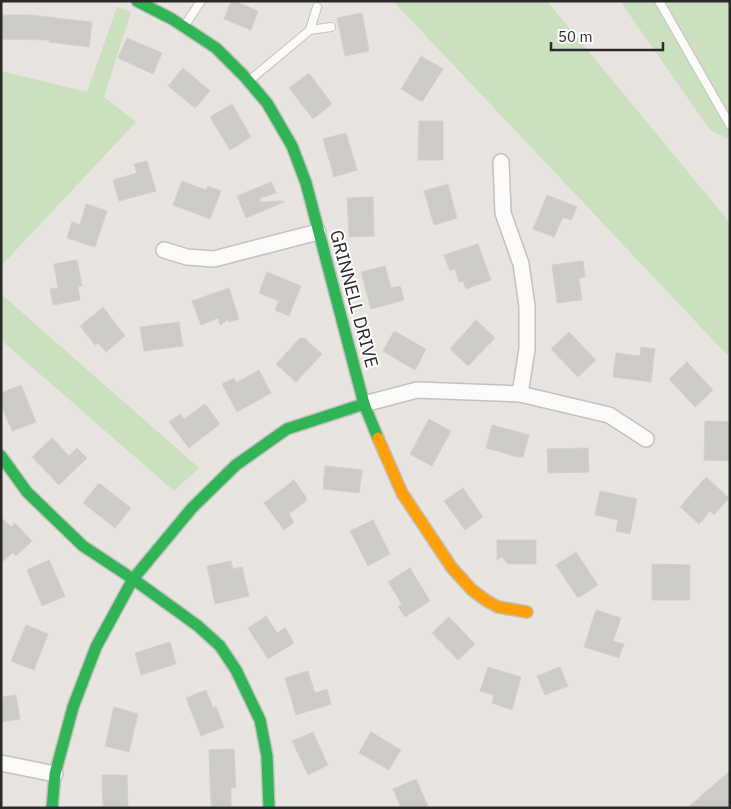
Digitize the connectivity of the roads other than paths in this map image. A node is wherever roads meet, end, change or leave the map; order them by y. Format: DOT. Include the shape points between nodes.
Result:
graph roads {
  1 [pos="137,1"];
  2 [pos="201,1"];
  3 [pos="659,1"];
  4 [pos="317,7"];
  5 [pos="184,27"];
  6 [pos="331,27"];
  7 [pos="310,30"];
  8 [pos="249,81"];
  9 [pos="730,126"];
  10 [pos="502,162"];
  11 [pos="318,232"];
  12 [pos="164,250"];
  13 [pos="520,394"];
  14 [pos="364,404"];
  15 [pos="646,438"];
  16 [pos="1,456"];
  17 [pos="133,579"];
  18 [pos="527,612"];
  19 [pos="1,763"];
  20 [pos="55,774"];
  21 [pos="52,808"];
  22 [pos="269,808"];
  1 -- 5 [label="street, GRINNELL DRIVE"];
  2 -- 5 [label="lane"];
  3 -- 9 [label="lane"];
  4 -- 7 [label="lane"];
  5 -- 8 [label="street, GRINNELL DRIVE" via="216,48"];
  6 -- 7 [label="lane"];
  7 -- 8 [label="lane"];
  8 -- 11 [label="street, GRINNELL DRIVE" via="292,146 306,183"];
  10 -- 13 [label="street" via="503,212 520,264 527,306 527,349"];
  11 -- 12 [label="street" via="214,259 187,257"];
  11 -- 14 [label="street, GRINNELL DRIVE"];
  13 -- 14 [label="street" via="416,390"];
  13 -- 15 [label="street" via="609,415"];
  14 -- 17 [label="street" via="287,429 236,465 192,508"];
  14 -- 18 [label="street, GRINNELL DRIVE" via="402,492 452,568 487,601 498,607"];
  16 -- 17 [label="street" via="27,492 83,546"];
  17 -- 20 [label="street" via="96,646"];
  17 -- 22 [label="street" via="198,626 220,646 236,670 260,720 267,756"];
  19 -- 20 [label="street"];
  20 -- 21 [label="street"];
}
